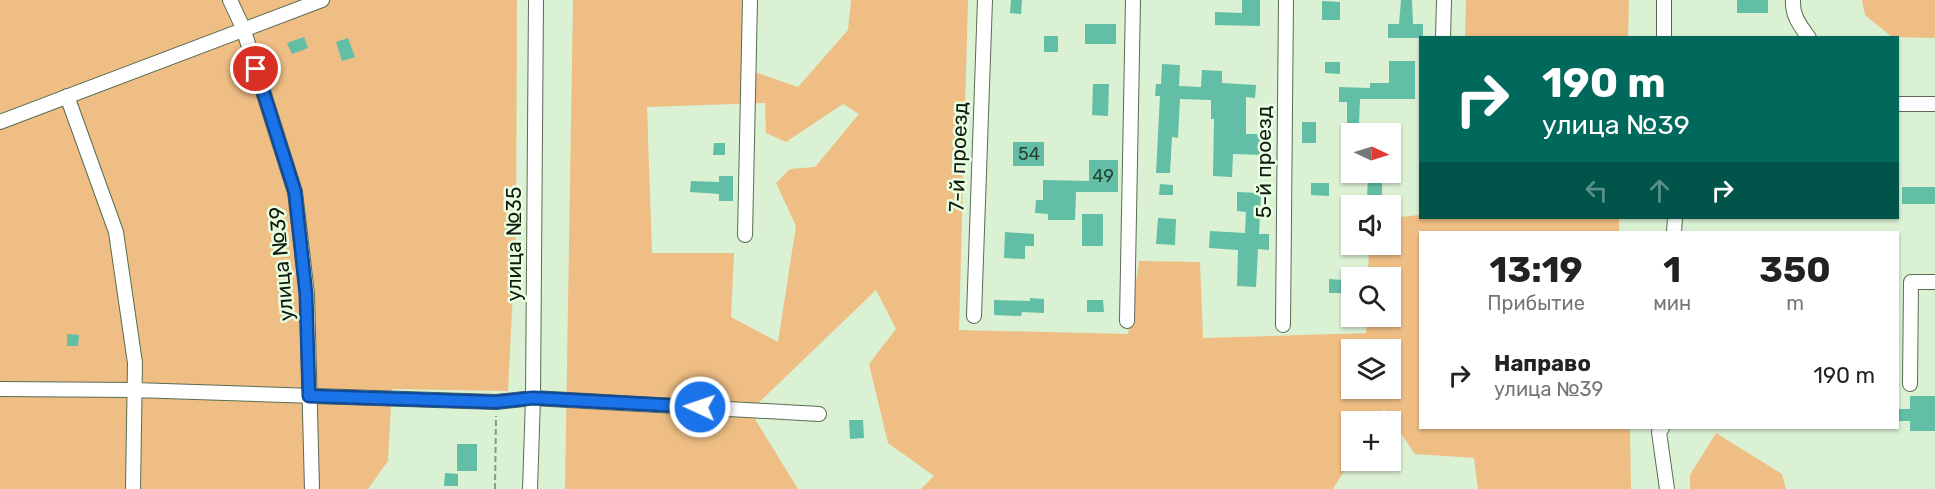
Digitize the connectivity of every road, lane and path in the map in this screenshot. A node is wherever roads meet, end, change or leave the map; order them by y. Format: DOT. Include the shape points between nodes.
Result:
graph roads {
  1 [pos="230,0"];
  2 [pos="322,0"];
  3 [pos="536,0"];
  4 [pos="750,0"];
  5 [pos="985,0"];
  6 [pos="1133,0"];
  7 [pos="1286,0"];
  8 [pos="1444,0"];
  9 [pos="1664,0"];
  10 [pos="1792,0"];
  11 [pos="243,28"];
  12 [pos="1443,36"];
  13 [pos="1664,36"];
  14 [pos="1808,36"];
  15 [pos="67,96"];
  16 [pos="1899,104"];
  17 [pos="1935,105"];
  18 [pos="0,122"];
  19 [pos="745,235"];
  20 [pos="1904,282"];
  21 [pos="1935,282"];
  22 [pos="974,316"];
  23 [pos="1126,321"];
  24 [pos="1283,325"];
  25 [pos="1910,384"];
  26 [pos="0,389"];
  27 [pos="134,390"];
  28 [pos="309,396"];
  29 [pos="533,398"];
  30 [pos="496,402"];
  31 [pos="819,414"];
  32 [pos="1661,429"];
  33 [pos="133,489"];
  34 [pos="312,489"];
  35 [pos="495,489"];
  36 [pos="530,489"];
  37 [pos="1667,489"];
  1 -- 11 [label="street, улица №39"];
  2 -- 11 [label="street"];
  3 -- 29 [label="street, улица №35"];
  4 -- 19 [label="street"];
  5 -- 22 [label="street, 7-й проезд"];
  6 -- 23 [label="street"];
  7 -- 24 [label="street, 5-й проезд"];
  8 -- 12 [label="street"];
  9 -- 13 [label="street"];
  10 -- 14 [label="street" via="1792,10"];
  11 -- 15 [label="street"];
  11 -- 28 [label="street, улица №39" via="295,192 306,294"];
  15 -- 18 [label="street"];
  15 -- 27 [label="street" via="116,232 135,363"];
  16 -- 17 [label="street"];
  20 -- 21 [label="street"];
  20 -- 25 [label="street"];
  26 -- 27 [label="street"];
  27 -- 28 [label="street"];
  27 -- 33 [label="street"];
  28 -- 30 [label="street"];
  28 -- 34 [label="street, улица №39"];
  29 -- 30 [label="street"];
  29 -- 31 [label="street"];
  29 -- 36 [label="street, улица №35"];
  30 -- 35 [label="path"];
  32 -- 37 [label="street"];
}
